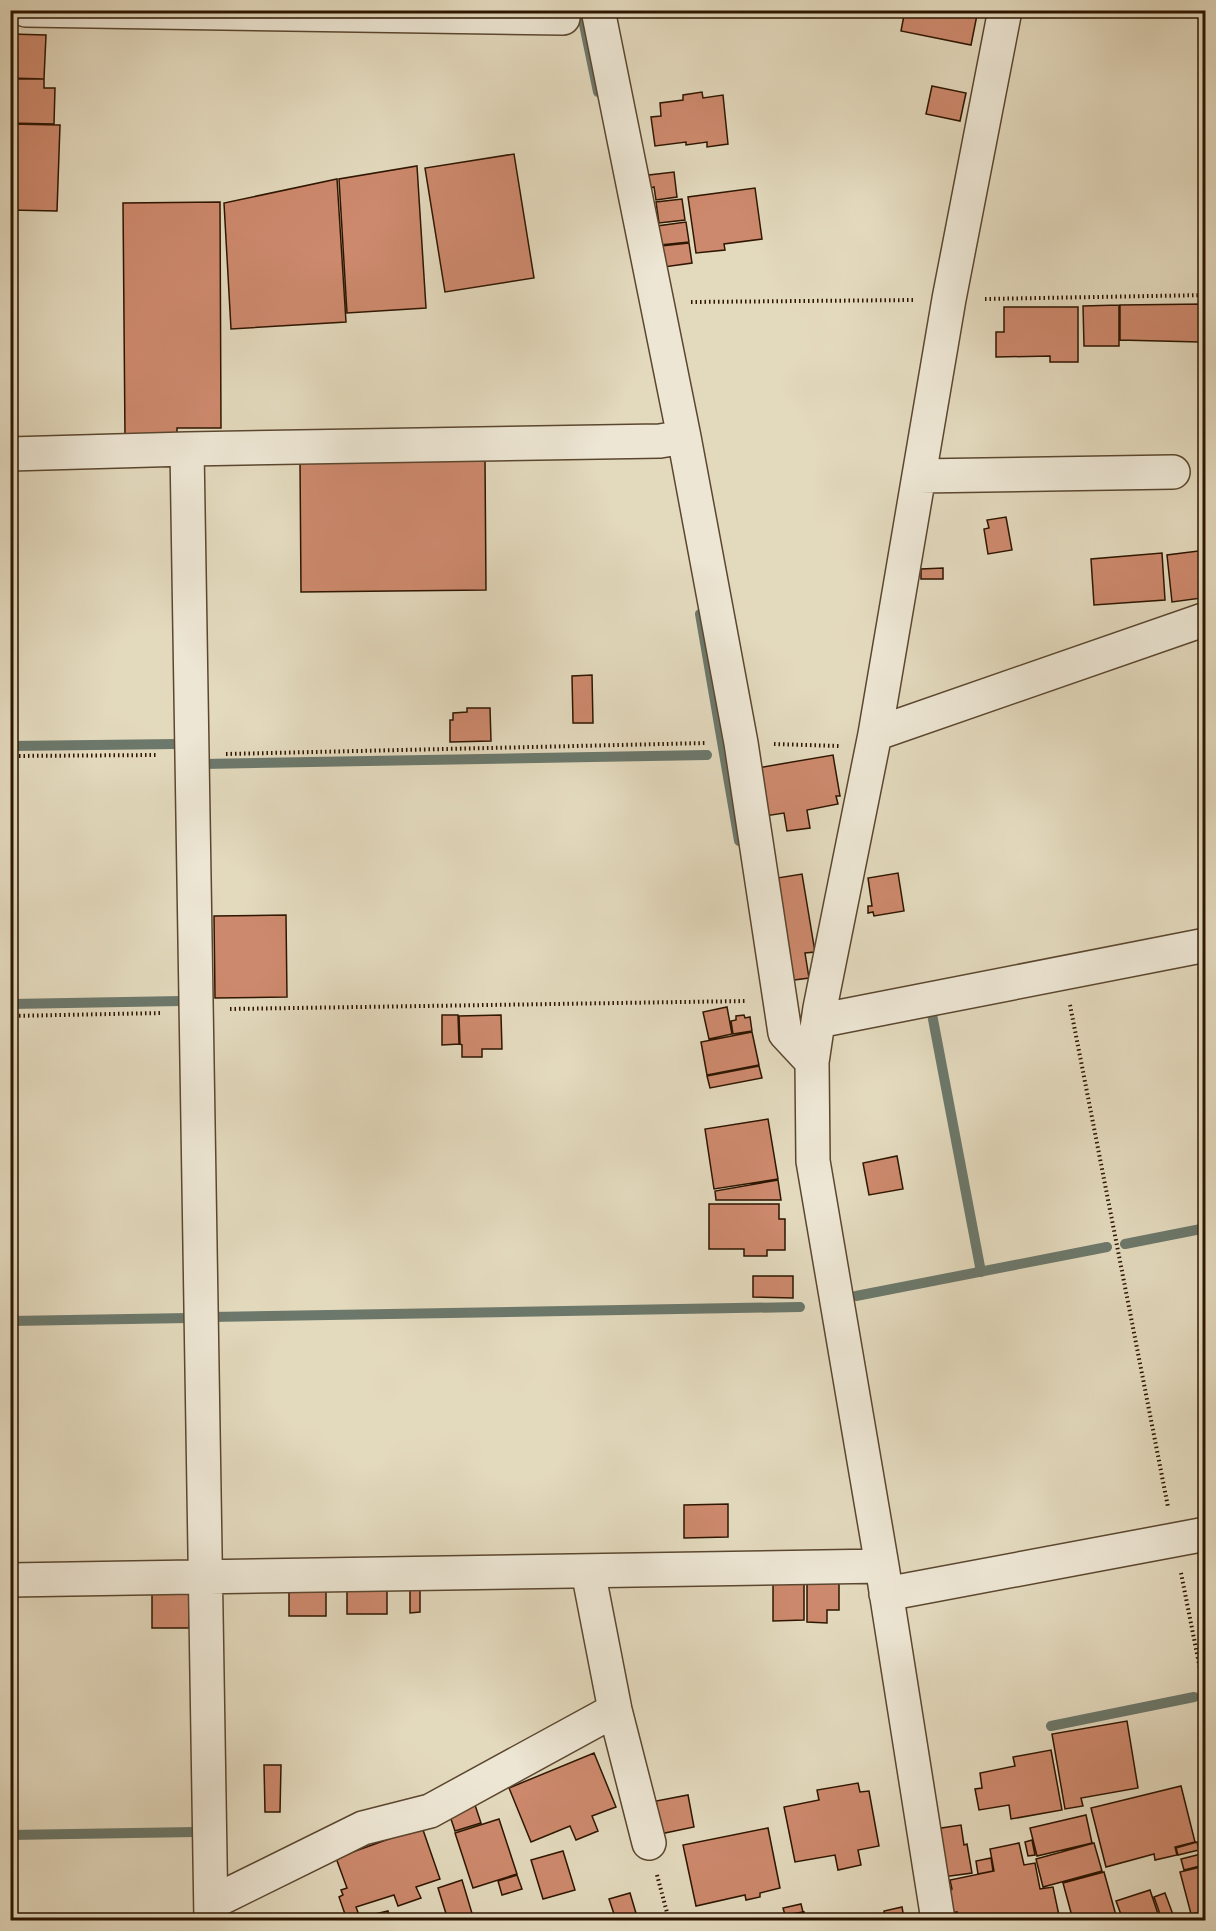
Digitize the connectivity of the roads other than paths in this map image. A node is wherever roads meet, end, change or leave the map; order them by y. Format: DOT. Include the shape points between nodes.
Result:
graph roads {
  1 [pos="26,10"];
  2 [pos="561,10"];
  3 [pos="598,10"];
  4 [pos="1005,10"];
  5 [pos="675,439"];
  6 [pos="187,449"];
  7 [pos="10,454"];
  8 [pos="1173,472"];
  9 [pos="919,476"];
  10 [pos="1206,619"];
  11 [pos="874,740"];
  12 [pos="1206,945"];
  13 [pos="818,1021"];
  14 [pos="812,1062"];
  15 [pos="1206,1534"];
  16 [pos="588,1571"];
  17 [pos="205,1577"];
  18 [pos="10,1580"];
  19 [pos="884,1580"];
  20 [pos="615,1710"];
  21 [pos="649,1843"];
  22 [pos="211,1912"];
  23 [pos="938,1920"];
  1 -- 2 [label="street" via="563,18"];
  3 -- 5 [label="street" via="657,302"];
  4 -- 9 [label="street"];
  5 -- 6 [label="street"];
  5 -- 14 [label="street" via="727,743 785,1033"];
  6 -- 7 [label="street"];
  6 -- 17 [label="street"];
  8 -- 9 [label="street"];
  9 -- 11 [label="street"];
  10 -- 11 [label="street"];
  11 -- 13 [label="street"];
  12 -- 13 [label="street"];
  13 -- 14 [label="street"];
  14 -- 19 [label="street" via="813,1161"];
  15 -- 19 [label="street"];
  16 -- 17 [label="street"];
  16 -- 19 [label="street"];
  16 -- 20 [label="street"];
  17 -- 18 [label="street"];
  17 -- 22 [label="street"];
  19 -- 23 [label="street"];
  20 -- 21 [label="street"];
  20 -- 22 [label="street" via="430,1810 363,1828"];
}
